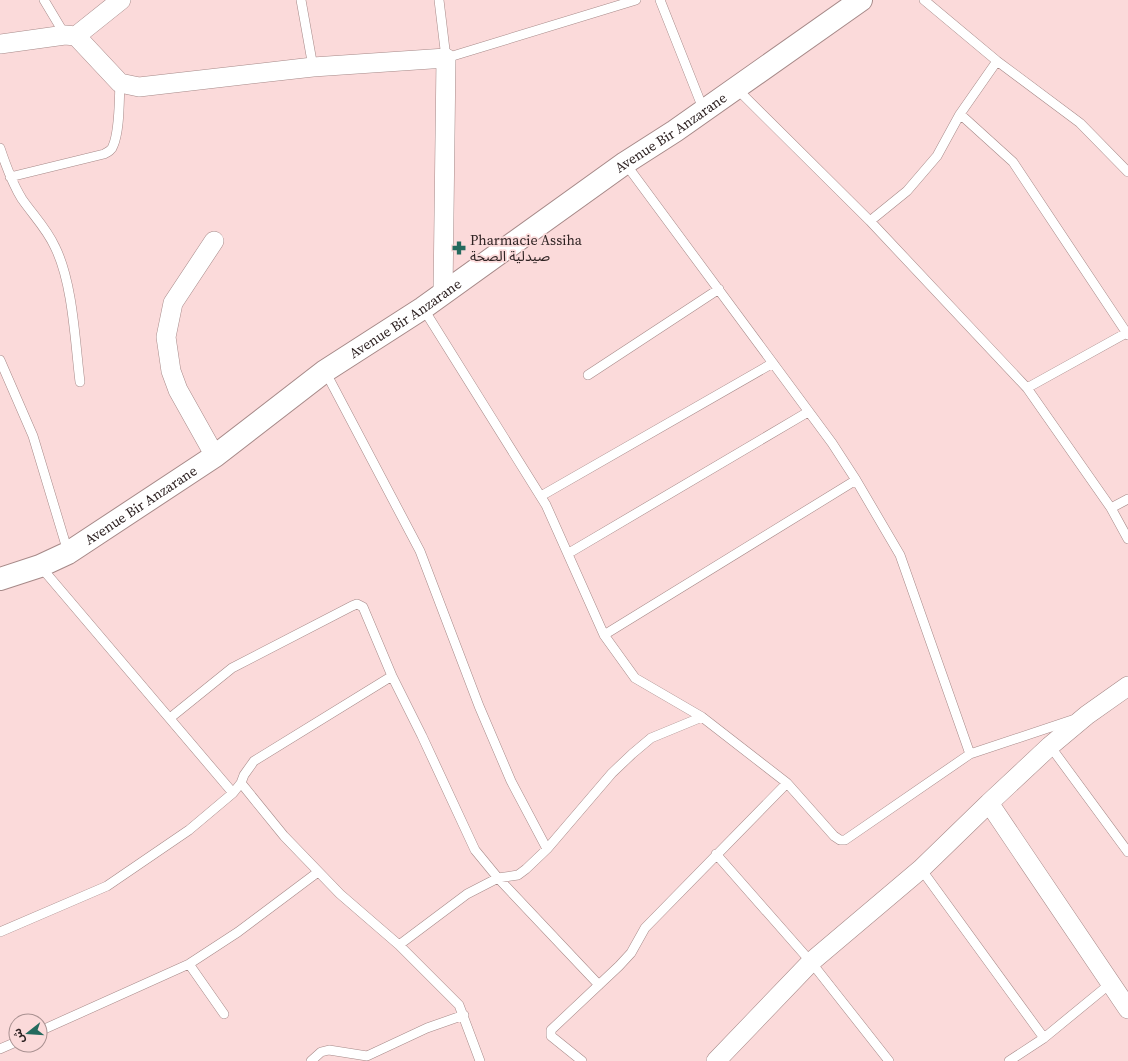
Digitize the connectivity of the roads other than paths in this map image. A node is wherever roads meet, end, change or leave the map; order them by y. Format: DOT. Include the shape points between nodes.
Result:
graph roads {
  1 [pos="44,0"];
  2 [pos="121,0"];
  3 [pos="301,0"];
  4 [pos="439,0"];
  5 [pos="636,0"];
  6 [pos="660,0"];
  7 [pos="861,0"];
  8 [pos="924,0"];
  9 [pos="71,36"];
  10 [pos="0,44"];
  11 [pos="446,58"];
  12 [pos="997,61"];
  13 [pos="313,67"];
  14 [pos="120,83"];
  15 [pos="736,88"];
  16 [pos="704,111"];
  17 [pos="960,114"];
  18 [pos="0,148"];
  19 [pos="626,163"];
  20 [pos="1127,168"];
  21 [pos="10,177"];
  22 [pos="870,220"];
  23 [pos="214,241"];
  24 [pos="719,289"];
  25 [pos="443,293"];
  26 [pos="423,308"];
  27 [pos="1128,333"];
  28 [pos="0,360"];
  29 [pos="773,362"];
  30 [pos="325,371"];
  31 [pos="588,375"];
  32 [pos="80,382"];
  33 [pos="1027,388"];
  34 [pos="808,412"];
  35 [pos="215,456"];
  36 [pos="856,480"];
  37 [pos="540,496"];
  38 [pos="1128,499"];
  39 [pos="1111,508"];
  40 [pos="1128,539"];
  41 [pos="68,553"];
  42 [pos="569,553"];
  43 [pos="40,566"];
  44 [pos="0,579"];
  45 [pos="604,635"];
  46 [pos="392,676"];
  47 [pos="1125,693"];
  48 [pos="1086,715"];
  49 [pos="702,717"];
  50 [pos="170,718"];
  51 [pos="1050,746"];
  52 [pos="970,754"];
  53 [pos="241,783"];
  54 [pos="787,783"];
  55 [pos="233,793"];
  56 [pos="989,803"];
  57 [pos="547,849"];
  58 [pos="1128,852"];
  59 [pos="716,854"];
  60 [pos="921,869"];
  61 [pos="318,872"];
  62 [pos="498,878"];
  63 [pos="0,932"];
  64 [pos="399,945"];
  65 [pos="811,962"];
  66 [pos="189,964"];
  67 [pos="1111,983"];
  68 [pos="599,985"];
  69 [pos="1128,1008"];
  70 [pos="224,1014"];
  71 [pos="464,1016"];
  72 [pos="48,1027"];
  73 [pos="1044,1038"];
  74 [pos="311,1061"];
  75 [pos="480,1061"];
  76 [pos="582,1061"];
  77 [pos="716,1061"];
  78 [pos="889,1061"];
  79 [pos="1009,1061"];
  1 -- 9 [label="lane"];
  2 -- 9 [label="street"];
  3 -- 13 [label="lane"];
  4 -- 11 [label="lane"];
  5 -- 11 [label="lane"];
  6 -- 16 [label="lane"];
  7 -- 15 [label="street, Avenue Bir Anzarane"];
  8 -- 12 [label="lane"];
  9 -- 10 [label="street"];
  9 -- 14 [label="street"];
  11 -- 13 [label="street"];
  11 -- 25 [label="street"];
  12 -- 17 [label="lane"];
  12 -- 20 [label="lane" via="1080,123"];
  13 -- 14 [label="street" via="139,87"];
  14 -- 21 [label="lane" via="116,132 110,151"];
  15 -- 16 [label="street, Avenue Bir Anzarane"];
  15 -- 22 [label="lane"];
  16 -- 19 [label="street, Avenue Bir Anzarane"];
  17 -- 22 [label="lane" via="937,156 907,191"];
  17 -- 27 [label="lane" via="1013,162"];
  18 -- 21 [label="lane"];
  19 -- 24 [label="lane"];
  19 -- 25 [label="street, Avenue Bir Anzarane"];
  21 -- 32 [label="lane" via="55,246 61,260 70,299"];
  22 -- 33 [label="lane"];
  23 -- 35 [label="street" via="174,303 166,337 171,370 178,390"];
  24 -- 29 [label="lane"];
  24 -- 31 [label="lane"];
  25 -- 26 [label="street, Avenue Bir Anzarane"];
  26 -- 30 [label="street, Avenue Bir Anzarane"];
  26 -- 37 [label="lane"];
  27 -- 33 [label="lane"];
  28 -- 41 [label="lane" via="32,436"];
  29 -- 34 [label="lane"];
  29 -- 37 [label="lane"];
  30 -- 35 [label="street, Avenue Bir Anzarane"];
  30 -- 57 [label="lane" via="420,551 511,781"];
  33 -- 39 [label="lane"];
  34 -- 36 [label="lane"];
  34 -- 42 [label="lane"];
  35 -- 41 [label="street, Avenue Bir Anzarane"];
  36 -- 45 [label="lane"];
  36 -- 52 [label="lane" via="900,555"];
  37 -- 42 [label="lane"];
  38 -- 39 [label="lane"];
  39 -- 40 [label="lane"];
  41 -- 43 [label="street, Avenue Bir Anzarane"];
  42 -- 45 [label="lane"];
  43 -- 44 [label="street, Avenue Bir Anzarane"];
  43 -- 50 [label="lane"];
  45 -- 49 [label="lane" via="634,678"];
  46 -- 50 [label="lane" via="363,608 357,604 232,668"];
  46 -- 53 [label="lane" via="254,761"];
  46 -- 62 [label="lane" via="475,850"];
  47 -- 48 [label="street"];
  48 -- 51 [label="street"];
  48 -- 52 [label="lane"];
  49 -- 54 [label="lane"];
  49 -- 57 [label="lane" via="651,738 632,754 612,773"];
  50 -- 55 [label="lane"];
  51 -- 56 [label="street"];
  51 -- 58 [label="lane"];
  52 -- 54 [label="lane" via="845,840 834,836"];
  53 -- 55 [label="lane"];
  53 -- 61 [label="lane" via="284,836"];
  54 -- 59 [label="lane"];
  55 -- 63 [label="lane" via="189,830 107,886"];
  56 -- 60 [label="street"];
  56 -- 67 [label="street"];
  57 -- 62 [label="lane" via="518,875"];
  59 -- 65 [label="lane"];
  59 -- 68 [label="lane" via="645,928 631,952"];
  60 -- 65 [label="street"];
  60 -- 73 [label="lane"];
  61 -- 64 [label="lane"];
  61 -- 66 [label="lane" via="238,932"];
  62 -- 64 [label="lane" via="467,894"];
  62 -- 68 [label="lane"];
  64 -- 71 [label="lane" via="459,1005"];
  65 -- 77 [label="street"];
  65 -- 78 [label="lane"];
  66 -- 70 [label="lane"];
  66 -- 72 [label="lane"];
  67 -- 69 [label="street"];
  67 -- 73 [label="lane"];
  68 -- 76 [label="lane" via="550,1032 551,1036"];
  71 -- 74 [label="lane" via="427,1028 367,1056 329,1050 321,1052"];
  71 -- 75 [label="lane"];
  73 -- 79 [label="lane"];
}
